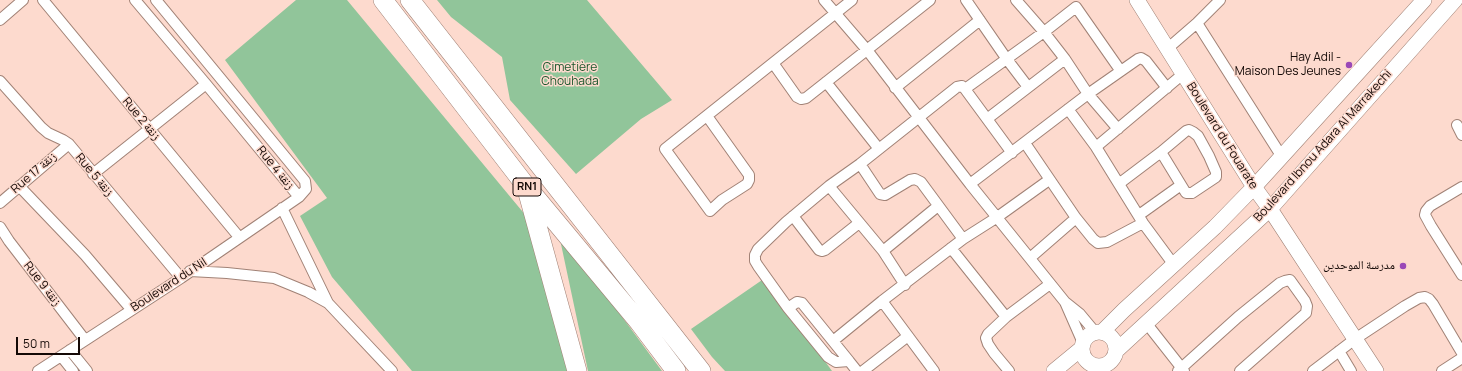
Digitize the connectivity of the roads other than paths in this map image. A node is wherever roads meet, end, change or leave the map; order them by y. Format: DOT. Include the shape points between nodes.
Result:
graph roads {
  1 [pos="23,0"];
  2 [pos="42,0"];
  3 [pos="134,0"];
  4 [pos="156,0"];
  5 [pos="383,0"];
  6 [pos="410,0"];
  7 [pos="824,0"];
  8 [pos="852,0"];
  9 [pos="930,0"];
  10 [pos="966,0"];
  11 [pos="1016,0"];
  12 [pos="1137,0"];
  13 [pos="1220,0"];
  14 [pos="1424,0"];
  15 [pos="1455,0"];
  16 [pos="1074,4"];
  17 [pos="835,14"];
  18 [pos="0,20"];
  19 [pos="980,20"];
  20 [pos="1197,23"];
  21 [pos="1044,32"];
  22 [pos="1167,48"];
  23 [pos="867,50"];
  24 [pos="1006,58"];
  25 [pos="1065,58"];
  26 [pos="773,63"];
  27 [pos="1120,70"];
  28 [pos="1183,74"];
  29 [pos="0,81"];
  30 [pos="826,82"];
  31 [pos="206,84"];
  32 [pos="1028,87"];
  33 [pos="896,88"];
  34 [pos="1167,88"];
  35 [pos="965,89"];
  36 [pos="1088,94"];
  37 [pos="1068,110"];
  38 [pos="707,116"];
  39 [pos="919,118"];
  40 [pos="987,119"];
  41 [pos="1457,125"];
  42 [pos="149,129"];
  43 [pos="1118,129"];
  44 [pos="1462,135"];
  45 [pos="1025,143"];
  46 [pos="69,144"];
  47 [pos="1096,147"];
  48 [pos="880,149"];
  49 [pos="1161,152"];
  50 [pos="1012,153"];
  51 [pos="1282,156"];
  52 [pos="860,164"];
  53 [pos="94,174"];
  54 [pos="1049,180"];
  55 [pos="1120,183"];
  56 [pos="970,184"];
  57 [pos="1181,185"];
  58 [pos="19,186"];
  59 [pos="526,186"];
  60 [pos="829,186"];
  61 [pos="1254,187"];
  62 [pos="1462,187"];
  63 [pos="299,196"];
  64 [pos="0,203"];
  65 [pos="938,206"];
  66 [pos="282,208"];
  67 [pos="1270,209"];
  68 [pos="793,216"];
  69 [pos="996,218"];
  70 [pos="1076,218"];
  71 [pos="1141,219"];
  72 [pos="859,223"];
  73 [pos="0,227"];
  74 [pos="239,237"];
  75 [pos="963,239"];
  76 [pos="951,248"];
  77 [pos="883,251"];
  78 [pos="1030,258"];
  79 [pos="1174,265"];
  80 [pos="190,271"];
  81 [pos="1462,275"];
  82 [pos="180,278"];
  83 [pos="1050,284"];
  84 [pos="905,285"];
  85 [pos="882,301"];
  86 [pos="328,302"];
  87 [pos="1065,302"];
  88 [pos="788,308"];
  89 [pos="131,309"];
  90 [pos="656,313"];
  91 [pos="1006,317"];
  92 [pos="1147,324"];
  93 [pos="1099,332"];
  94 [pos="908,336"];
  95 [pos="1355,339"];
  96 [pos="85,340"];
  97 [pos="833,341"];
  98 [pos="1082,345"];
  99 [pos="70,350"];
  100 [pos="1116,351"];
  101 [pos="1339,351"];
  102 [pos="1462,353"];
  103 [pos="61,356"];
  104 [pos="1462,358"];
  105 [pos="849,360"];
  106 [pos="1099,369"];
  107 [pos="1181,370"];
  108 [pos="38,371"];
  109 [pos="73,371"];
  110 [pos="87,371"];
  111 [pos="392,371"];
  112 [pos="577,371"];
  113 [pos="676,371"];
  114 [pos="701,371"];
  115 [pos="713,371"];
  116 [pos="857,371"];
  117 [pos="863,371"];
  118 [pos="934,371"];
  119 [pos="1009,371"];
  120 [pos="1054,371"];
  121 [pos="1240,371"];
  122 [pos="1313,371"];
  123 [pos="1351,371"];
  124 [pos="1376,371"];
  125 [pos="1442,371"];
  1 -- 18 [label="street"];
  2 -- 42 [label="street, Rue 2 زنقة"];
  3 -- 31 [label="street, Rue 4 زنقة"];
  4 -- 63 [label="street, Rue 4 زنقة" via="305,181 306,189"];
  5 -- 59 [label="highway, RN1"];
  6 -- 90 [label="highway, RN1"];
  7 -- 17 [label="street"];
  8 -- 17 [label="street"];
  9 -- 23 [label="street"];
  10 -- 19 [label="street"];
  11 -- 21 [label="street"];
  12 -- 22 [label="main road, Boulevard du Fouarate"];
  13 -- 20 [label="street"];
  14 -- 51 [label="main road, Boulevard Ibnou Adara Al Marrakechi"];
  15 -- 67 [label="main road, Boulevard Ibnou Adara Al Marrakechi"];
  16 -- 21 [label="street"];
  16 -- 27 [label="street"];
  17 -- 23 [label="street"];
  17 -- 26 [label="street"];
  19 -- 24 [label="street"];
  19 -- 33 [label="street"];
  20 -- 22 [label="street"];
  20 -- 51 [label="street"];
  21 -- 24 [label="street"];
  21 -- 25 [label="street"];
  22 -- 28 [label="main road, Boulevard du Fouarate"];
  23 -- 30 [label="street"];
  23 -- 33 [label="street"];
  24 -- 32 [label="street"];
  24 -- 35 [label="street"];
  25 -- 32 [label="street"];
  25 -- 36 [label="street"];
  26 -- 30 [label="street" via="801,99"];
  26 -- 38 [label="street"];
  27 -- 34 [label="street" via="1138,58 1144,59"];
  27 -- 36 [label="street"];
  28 -- 34 [label="street"];
  28 -- 61 [label="main road, Boulevard du Fouarate"];
  29 -- 46 [label="street, Rue 5 زنقة" via="40,127"];
  30 -- 48 [label="street"];
  31 -- 42 [label="street"];
  31 -- 63 [label="street, Rue 4 زنقة"];
  32 -- 40 [label="street"];
  33 -- 39 [label="street"];
  34 -- 43 [label="street"];
  35 -- 39 [label="street" via="960,86 953,89"];
  35 -- 40 [label="street"];
  36 -- 37 [label="street"];
  36 -- 43 [label="street"];
  37 -- 45 [label="street"];
  37 -- 47 [label="street"];
  38 -- 38 [label="street" via="665,149 710,210 747,184 749,175"];
  39 -- 48 [label="street"];
  39 -- 56 [label="street"];
  40 -- 50 [label="street"];
  41 -- 44 [label="street"];
  42 -- 53 [label="street"];
  42 -- 74 [label="street, Rue 2 زنقة"];
  43 -- 47 [label="street"];
  45 -- 50 [label="street"];
  45 -- 54 [label="street"];
  46 -- 53 [label="street, Rue 5 زنقة"];
  46 -- 58 [label="street, Rue 17 زنقة"];
  47 -- 55 [label="street"];
  48 -- 52 [label="street"];
  49 -- 55 [label="street"];
  49 -- 57 [label="street"];
  49 -- 57 [label="street" via="1186,131 1189,130 1198,136 1216,172 1216,177 1189,194"];
  50 -- 56 [label="street"];
  51 -- 61 [label="main road, Boulevard Ibnou Adara Al Marrakechi"];
  52 -- 60 [label="street"];
  52 -- 65 [label="street" via="880,194 889,194 910,180 916,179"];
  53 -- 82 [label="street, Rue 5 زنقة"];
  54 -- 69 [label="street"];
  54 -- 70 [label="street"];
  55 -- 71 [label="street"];
  56 -- 69 [label="street"];
  57 -- 71 [label="street"];
  58 -- 64 [label="street, Rue 17 زنقة"];
  58 -- 89 [label="street" via="85,255"];
  59 -- 112 [label="highway"];
  59 -- 113 [label="highway, RN1" via="639,322"];
  60 -- 68 [label="street"];
  60 -- 72 [label="street"];
  61 -- 67 [label="main road, Boulevard du Fouarate"];
  61 -- 79 [label="main road, Boulevard Ibnou Adara Al Marrakechi"];
  62 -- 81 [label="street" via="1430,206 1425,215"];
  63 -- 66 [label="street, Boulevard du Nil"];
  65 -- 75 [label="street"];
  65 -- 77 [label="street"];
  66 -- 74 [label="street, Boulevard du Nil"];
  66 -- 86 [label="street"];
  67 -- 92 [label="main road, Boulevard Ibnou Adara Al Marrakechi"];
  67 -- 95 [label="main road, Boulevard du Fouarate"];
  68 -- 72 [label="street" via="822,251"];
  68 -- 88 [label="street" via="758,248 755,255 758,266"];
  69 -- 75 [label="street"];
  69 -- 78 [label="street"];
  70 -- 71 [label="street" via="1093,239 1102,244 1114,239"];
  70 -- 78 [label="street"];
  71 -- 79 [label="street"];
  72 -- 77 [label="street"];
  73 -- 96 [label="street, Rue 9 زنقة"];
  74 -- 80 [label="street, Boulevard du Nil"];
  75 -- 76 [label="street"];
  76 -- 84 [label="street"];
  76 -- 91 [label="street"];
  77 -- 84 [label="street"];
  78 -- 83 [label="street"];
  79 -- 93 [label="main road, Boulevard Ibnou Adara Al Marrakechi"];
  80 -- 82 [label="street, Boulevard du Nil"];
  80 -- 86 [label="street" via="274,278"];
  82 -- 89 [label="street, Boulevard du Nil"];
  83 -- 87 [label="street"];
  83 -- 91 [label="street"];
  84 -- 85 [label="street"];
  85 -- 94 [label="street"];
  85 -- 97 [label="street"];
  86 -- 111 [label="street"];
  87 -- 93 [label="street"];
  87 -- 98 [label="street"];
  88 -- 97 [label="street" via="797,302 802,303"];
  88 -- 105 [label="street" via="828,357 836,362"];
  89 -- 96 [label="street, Boulevard du Nil"];
  90 -- 114 [label="highway, RN1"];
  90 -- 115 [label="highway"];
  91 -- 119 [label="street" via="986,338 994,353"];
  92 -- 100 [label="main road, Boulevard Ibnou Adara Al Marrakechi"];
  92 -- 107 [label="street"];
  93 -- 98 [label="main road" via="1086,338"];
  93 -- 100 [label="main road" via="1113,339"];
  94 -- 117 [label="street"];
  94 -- 118 [label="street"];
  95 -- 101 [label="street"];
  95 -- 102 [label="street" via="1405,306 1425,297 1433,304"];
  95 -- 124 [label="main road, Boulevard du Fouarate"];
  96 -- 99 [label="street, Boulevard du Nil"];
  97 -- 105 [label="street"];
  98 -- 106 [label="main road" via="1085,360"];
  98 -- 120 [label="main road"];
  99 -- 103 [label="street, Boulevard du Nil"];
  99 -- 110 [label="street"];
  100 -- 106 [label="main road" via="1111,361"];
  101 -- 122 [label="street"];
  101 -- 123 [label="street"];
  103 -- 108 [label="street, Boulevard du Nil"];
  103 -- 109 [label="street"];
  104 -- 125 [label="street"];
  105 -- 116 [label="street"];
  107 -- 121 [label="street" via="1238,317 1280,283 1290,280 1305,301 1306,313"];
}
